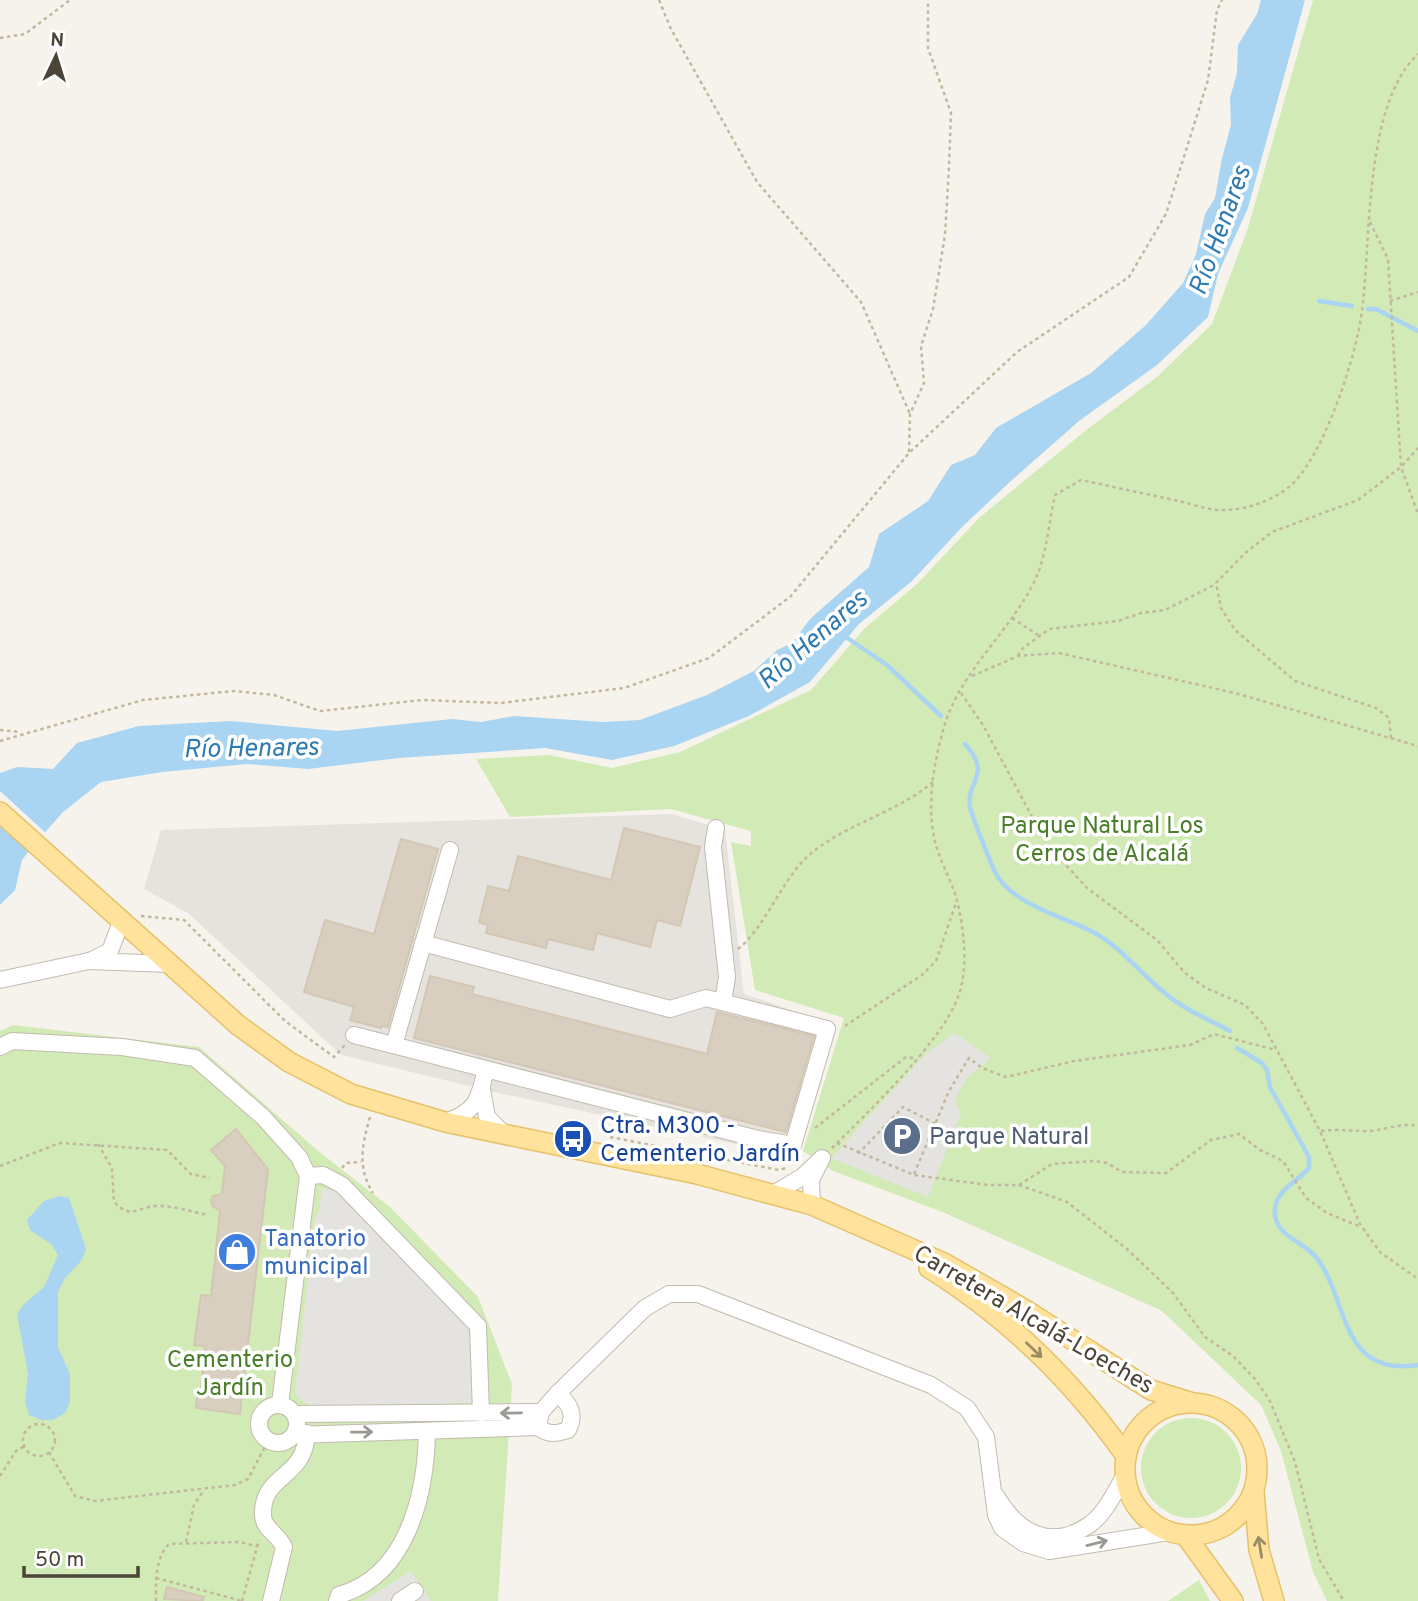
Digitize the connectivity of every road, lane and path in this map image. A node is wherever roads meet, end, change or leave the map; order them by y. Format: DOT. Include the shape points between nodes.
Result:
graph roads {
  1 [pos="70,0"];
  2 [pos="659,0"];
  3 [pos="928,0"];
  4 [pos="1222,0"];
  5 [pos="0,38"];
  6 [pos="1418,54"];
  7 [pos="1368,219"];
  8 [pos="1418,292"];
  9 [pos="1390,301"];
  10 [pos="910,414"];
  11 [pos="1418,447"];
  12 [pos="909,453"];
  13 [pos="1401,467"];
  14 [pos="1418,514"];
  15 [pos="1216,583"];
  16 [pos="1012,618"];
  17 [pos="1041,637"];
  18 [pos="1018,656"];
  19 [pos="972,676"];
  20 [pos="961,693"];
  21 [pos="0,730"];
  22 [pos="23,733"];
  23 [pos="1391,738"];
  24 [pos="0,741"];
  25 [pos="1418,746"];
  26 [pos="933,782"];
  27 [pos="0,812"];
  28 [pos="716,828"];
  29 [pos="450,850"];
  30 [pos="956,899"];
  31 [pos="121,917"];
  32 [pos="423,943"];
  33 [pos="723,951"];
  34 [pos="89,961"];
  35 [pos="169,964"];
  36 [pos="0,980"];
  37 [pos="723,1002"];
  38 [pos="845,1026"];
  39 [pos="354,1035"];
  40 [pos="394,1045"];
  41 [pos="0,1048"];
  42 [pos="1276,1050"];
  43 [pos="915,1059"];
  44 [pos="486,1069"];
  45 [pos="482,1088"];
  46 [pos="374,1103"];
  47 [pos="445,1122"];
  48 [pos="938,1125"];
  49 [pos="1418,1126"];
  50 [pos="1320,1131"];
  51 [pos="604,1136"];
  52 [pos="510,1138"];
  53 [pos="837,1143"];
  54 [pos="98,1144"];
  55 [pos="793,1144"];
  56 [pos="858,1154"];
  57 [pos="822,1158"];
  58 [pos="361,1162"];
  59 [pos="0,1166"];
  60 [pos="790,1167"];
  61 [pos="914,1175"];
  62 [pos="308,1176"];
  63 [pos="210,1178"];
  64 [pos="332,1178"];
  65 [pos="1020,1185"];
  66 [pos="773,1194"];
  67 [pos="812,1205"];
  68 [pos="208,1215"];
  69 [pos="380,1221"];
  70 [pos="860,1224"];
  71 [pos="1362,1227"];
  72 [pos="1418,1279"];
  73 [pos="558,1393"];
  74 [pos="1190,1402"];
  75 [pos="280,1404"];
  76 [pos="440,1413"];
  77 [pos="481,1413"];
  78 [pos="295,1414"];
  79 [pos="539,1419"];
  80 [pos="433,1431"];
  81 [pos="300,1434"];
  82 [pos="268,1441"];
  83 [pos="25,1446"];
  84 [pos="49,1452"];
  85 [pos="1125,1466"];
  86 [pos="0,1476"];
  87 [pos="205,1489"];
  88 [pos="992,1489"];
  89 [pos="1254,1492"];
  90 [pos="267,1527"];
  91 [pos="1177,1534"];
  92 [pos="187,1542"];
  93 [pos="257,1546"];
  94 [pos="156,1578"];
  95 [pos="415,1591"];
  96 [pos="156,1601"];
  97 [pos="242,1601"];
  98 [pos="271,1601"];
  99 [pos="337,1601"];
  100 [pos="400,1601"];
  101 [pos="1233,1601"];
  102 [pos="1274,1601"];
  103 [pos="1344,1601"];
  1 -- 5 [label="path" via="25,34"];
  2 -- 10 [label="path" via="757,182 861,302"];
  3 -- 10 [label="path" via="928,48 951,113 949,167 933,309 921,346 924,383"];
  4 -- 12 [label="path" via="1208,80 1166,214 1129,277 1017,352"];
  6 -- 7 [label="path" via="1407,65 1384,113"];
  7 -- 9 [label="path" via="1388,259"];
  7 -- 16 [label="path" via="1360,319 1341,393 1296,481 1249,507 1219,510 1081,480 1055,495 1037,576"];
  8 -- 9 [label="path"];
  9 -- 13 [label="path"];
  10 -- 12 [label="path"];
  11 -- 13 [label="path"];
  12 -- 22 [label="path" via="790,597 709,658 624,688 501,703 422,700 320,711 274,695 234,691 143,700"];
  13 -- 14 [label="path"];
  13 -- 15 [label="path" via="1358,500 1272,532"];
  15 -- 17 [label="path" via="1165,610 1049,629"];
  15 -- 23 [label="path" via="1221,608 1235,630 1295,681 1376,708 1389,718"];
  16 -- 17 [label="path"];
  16 -- 19 [label="path"];
  17 -- 18 [label="path"];
  18 -- 19 [label="path"];
  18 -- 23 [label="path" via="1073,656 1235,693"];
  19 -- 20 [label="path"];
  20 -- 26 [label="path" via="945,723"];
  20 -- 42 [label="path" via="983,725 1045,843 1087,888 1157,940 1185,973 1245,1005 1263,1024"];
  21 -- 22 [label="path"];
  22 -- 24 [label="path"];
  23 -- 25 [label="path"];
  26 -- 30 [label="path" via="934,838"];
  26 -- 33 [label="path" via="901,805 828,840 803,860 741,948"];
  27 -- 31 [label="main road"];
  28 -- 33 [label="street" via="713,847"];
  29 -- 32 [label="street"];
  30 -- 38 [label="path" via="936,961"];
  30 -- 43 [label="path" via="964,960 961,989 948,1018"];
  31 -- 34 [label="street" via="110,951"];
  31 -- 35 [label="main road"];
  31 -- 39 [label="path" via="184,920 285,1021 334,1057"];
  32 -- 37 [label="street" via="670,1009 706,998"];
  32 -- 40 [label="street"];
  33 -- 37 [label="street" via="727,977"];
  34 -- 35 [label="street"];
  34 -- 36 [label="street"];
  35 -- 46 [label="main road" via="289,1062"];
  37 -- 55 [label="street" via="827,1029"];
  39 -- 40 [label="street"];
  40 -- 44 [label="street"];
  41 -- 62 [label="street" via="12,1041 122,1047 195,1058 263,1117 299,1157"];
  42 -- 48 [label="path" via="1214,1034 1190,1045 1074,1061 1006,1077 982,1069 969,1058 949,1091"];
  42 -- 50 [label="path"];
  43 -- 53 [label="path"];
  43 -- 55 [label="path" via="906,1057"];
  44 -- 45 [label="street"];
  44 -- 55 [label="street"];
  45 -- 47 [label="street" via="470,1111"];
  45 -- 52 [label="street" via="487,1117"];
  46 -- 47 [label="main road"];
  46 -- 58 [label="path"];
  47 -- 52 [label="main road"];
  48 -- 56 [label="path" via="902,1107"];
  48 -- 61 [label="path"];
  49 -- 50 [label="path"];
  50 -- 71 [label="path"];
  51 -- 60 [label="path" via="779,1170"];
  52 -- 66 [label="main road" via="697,1174"];
  53 -- 56 [label="path"];
  53 -- 57 [label="path"];
  54 -- 59 [label="path" via="60,1143"];
  54 -- 63 [label="path" via="167,1150 191,1174"];
  54 -- 68 [label="path" via="112,1168 114,1202 123,1211 156,1206"];
  56 -- 61 [label="path"];
  57 -- 66 [label="street"];
  57 -- 67 [label="street" via="811,1180"];
  58 -- 64 [label="path" via="346,1163"];
  58 -- 69 [label="path" via="362,1175 387,1213"];
  61 -- 65 [label="path"];
  62 -- 64 [label="street"];
  62 -- 75 [label="street"];
  64 -- 69 [label="street"];
  65 -- 71 [label="path" via="1052,1164 1095,1161 1122,1172 1166,1173 1210,1140 1239,1134 1283,1161 1306,1198 1326,1213"];
  65 -- 103 [label="path" via="1067,1202 1128,1249 1173,1293 1205,1337 1255,1379 1270,1401 1296,1462 1319,1559"];
  66 -- 67 [label="main road"];
  67 -- 70 [label="main road"];
  69 -- 77 [label="street" via="478,1326"];
  70 -- 74 [label="main road, Carretera Alcalá-Loeches" via="944,1263 1151,1390"];
  70 -- 85 [label="main road, Carretera Alcalá-Loeches, one-way" via="1009,1325 1070,1386"];
  71 -- 72 [label="path" via="1380,1252"];
  73 -- 79 [label="street"];
  73 -- 79 [label="street" via="572,1413 568,1430 546,1433"];
  73 -- 88 [label="street" via="645,1308 669,1294 698,1294 931,1385 967,1408 986,1437"];
  74 -- 85 [label="main road" via="1148,1418 1134,1435"];
  74 -- 89 [label="main road" via="1231,1415 1246,1430 1256,1450"];
  75 -- 78 [label="street"];
  75 -- 82 [label="street" via="261,1414 259,1429"];
  76 -- 77 [label="street"];
  76 -- 78 [label="street"];
  76 -- 80 [label="street"];
  79 -- 77 [label="street, one-way"];
  78 -- 81 [label="street"];
  79 -- 80 [label="street"];
  81 -- 80 [label="street, one-way"];
  80 -- 99 [label="street" via="402,1545 374,1577 339,1595"];
  81 -- 82 [label="street" via="282,1443"];
  81 -- 90 [label="street" via="306,1450 301,1462 267,1494 263,1516"];
  82 -- 87 [label="path" via="248,1479"];
  83 -- 84 [label="path" via="35,1455"];
  83 -- 84 [label="path" via="27,1430 41,1424 54,1433 55,1443"];
  83 -- 86 [label="path" via="16,1451"];
  84 -- 87 [label="path" via="70,1490 84,1500"];
  85 -- 88 [label="street" via="1110,1501 1090,1524 1065,1536 1039,1536 1021,1528"];
  85 -- 91 [label="main road" via="1129,1494 1139,1510 1152,1523"];
  87 -- 92 [label="path" via="194,1505"];
  88 -- 91 [label="street, one-way" via="1003,1528 1023,1544 1049,1550"];
  89 -- 91 [label="main road" via="1244,1511 1227,1525 1208,1534"];
  102 -- 89 [label="main road, one-way" via="1259,1550"];
  90 -- 93 [label="path"];
  90 -- 98 [label="street" via="284,1547"];
  91 -- 101 [label="main road"];
  92 -- 93 [label="path"];
  92 -- 94 [label="path" via="169,1544 162,1551"];
  93 -- 97 [label="path"];
  94 -- 96 [label="path"];
  94 -- 97 [label="path"];
  95 -- 100 [label="street"];
}
